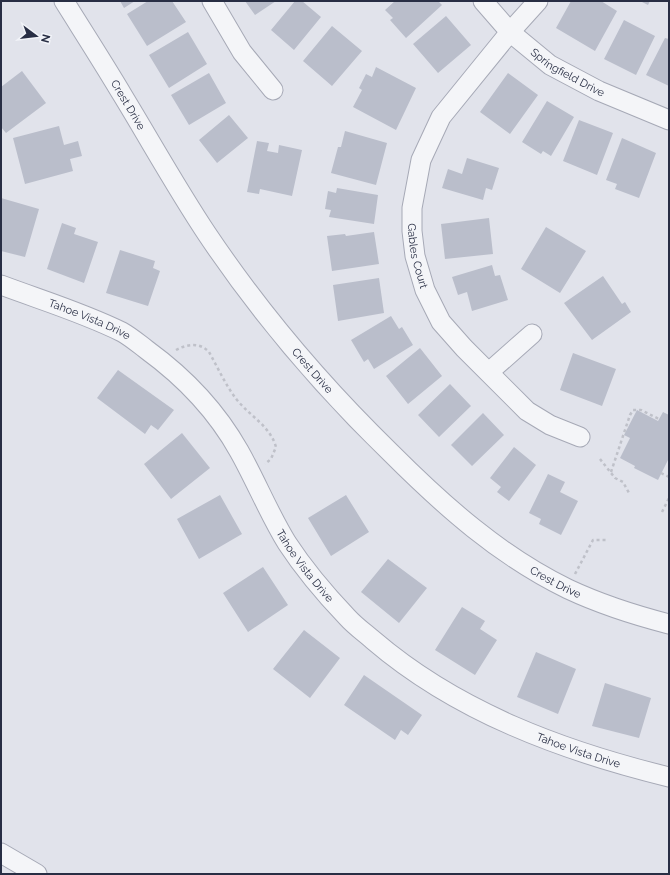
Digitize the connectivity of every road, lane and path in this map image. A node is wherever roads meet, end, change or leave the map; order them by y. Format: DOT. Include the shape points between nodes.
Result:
graph roads {
  1 [pos="64,1"];
  2 [pos="212,1"];
  3 [pos="483,1"];
  4 [pos="538,1"];
  5 [pos="510,32"];
  6 [pos="274,90"];
  7 [pos="669,120"];
  8 [pos="1,285"];
  9 [pos="532,334"];
  10 [pos="174,352"];
  11 [pos="489,372"];
  12 [pos="659,419"];
  13 [pos="580,437"];
  14 [pos="600,459"];
  15 [pos="262,467"];
  16 [pos="611,472"];
  17 [pos="662,473"];
  18 [pos="669,477"];
  19 [pos="629,493"];
  20 [pos="669,498"];
  21 [pos="662,512"];
  22 [pos="607,540"];
  23 [pos="567,588"];
  24 [pos="669,624"];
  25 [pos="669,777"];
  26 [pos="1,853"];
  27 [pos="37,874"];
  1 -- 23 [label="street, Crest Drive" via="208,235 253,297 308,365 369,432 469,526 518,561"];
  2 -- 6 [label="street" via="242,52"];
  3 -- 5 [label="street, Springfield Drive"];
  4 -- 5 [label="street, Gables Court"];
  5 -- 7 [label="street, Springfield Drive" via="550,65 600,91"];
  5 -- 11 [label="street, Gables Court" via="441,117 422,160 412,208 415,256 425,290 441,322"];
  8 -- 25 [label="street, Tahoe Vista Drive" via="124,333 167,364 204,399 238,449 287,543 348,618 398,661 446,692 510,725 617,764"];
  9 -- 11 [label="street"];
  10 -- 15 [label="path" via="182,346 196,345 209,352 237,400 273,436 276,447 274,453"];
  11 -- 13 [label="street, Gables Court" via="527,411 550,425"];
  12 -- 16 [label="path" via="641,410 633,410"];
  14 -- 16 [label="path"];
  16 -- 19 [label="path" via="615,478 623,482"];
  17 -- 18 [label="path"];
  20 -- 21 [label="path"];
  22 -- 23 [label="path" via="593,540"];
  23 -- 24 [label="street, Crest Drive" via="631,614"];
  26 -- 27 [label="street"];
}
